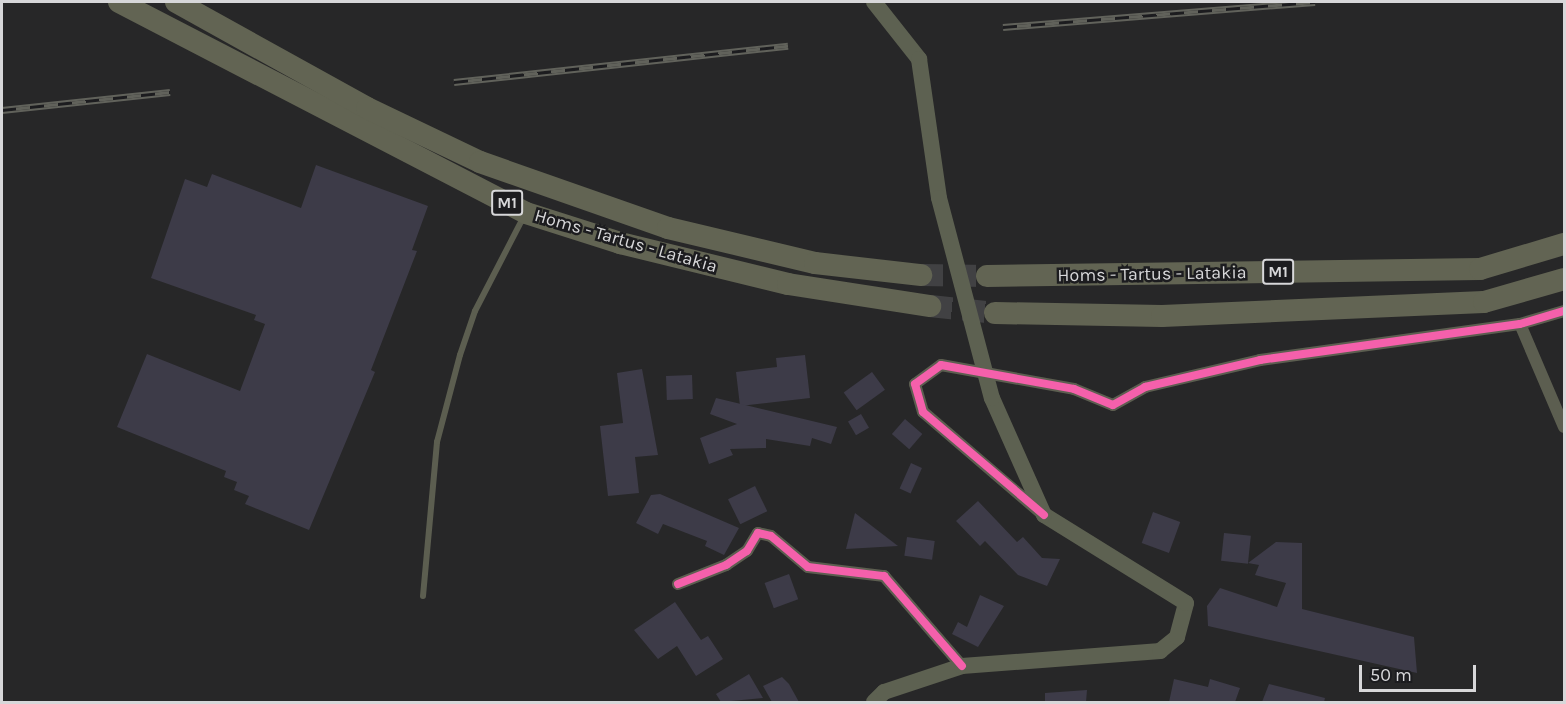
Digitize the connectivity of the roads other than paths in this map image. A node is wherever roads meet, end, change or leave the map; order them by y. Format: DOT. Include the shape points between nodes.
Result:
graph roads {
  1 [pos="119,2"];
  2 [pos="176,2"];
  3 [pos="874,2"];
  4 [pos="526,213"];
  5 [pos="1564,244"];
  6 [pos="921,275"];
  7 [pos="987,276"];
  8 [pos="1564,279"];
  9 [pos="930,306"];
  10 [pos="1564,311"];
  11 [pos="995,313"];
  12 [pos="1520,324"];
  13 [pos="1564,427"];
  14 [pos="1044,516"];
  15 [pos="678,584"];
  16 [pos="423,596"];
  17 [pos="962,666"];
  18 [pos="874,702"];
  1 -- 4 [label="highway, Homs - Tartus - Latakia / M1"];
  2 -- 6 [label="highway, Homs - Tartus - Latakia / M1" via="366,108 480,162 668,228 815,263"];
  3 -- 14 [label="main road, bridge" via="919,59 939,198 992,398"];
  4 -- 9 [label="highway, Homs - Tartus - Latakia / M1" via="620,243 788,284"];
  4 -- 16 [label="lane" via="475,311 460,355 437,442"];
  5 -- 7 [label="highway, Homs - Tartus - Latakia / M1" via="1480,269"];
  8 -- 11 [label="highway, M1" via="1484,302 1162,316"];
  10 -- 12 [label="street"];
  12 -- 13 [label="street"];
  12 -- 14 [label="street" via="1260,360 1145,387 1113,405 1074,389 941,365 915,384 923,412"];
  14 -- 17 [label="main road" via="1186,603 1177,637 1160,651"];
  15 -- 17 [label="street" via="726,565 747,551 758,533 771,536 808,567 884,576"];
  17 -- 18 [label="main road" via="884,692"];
}
